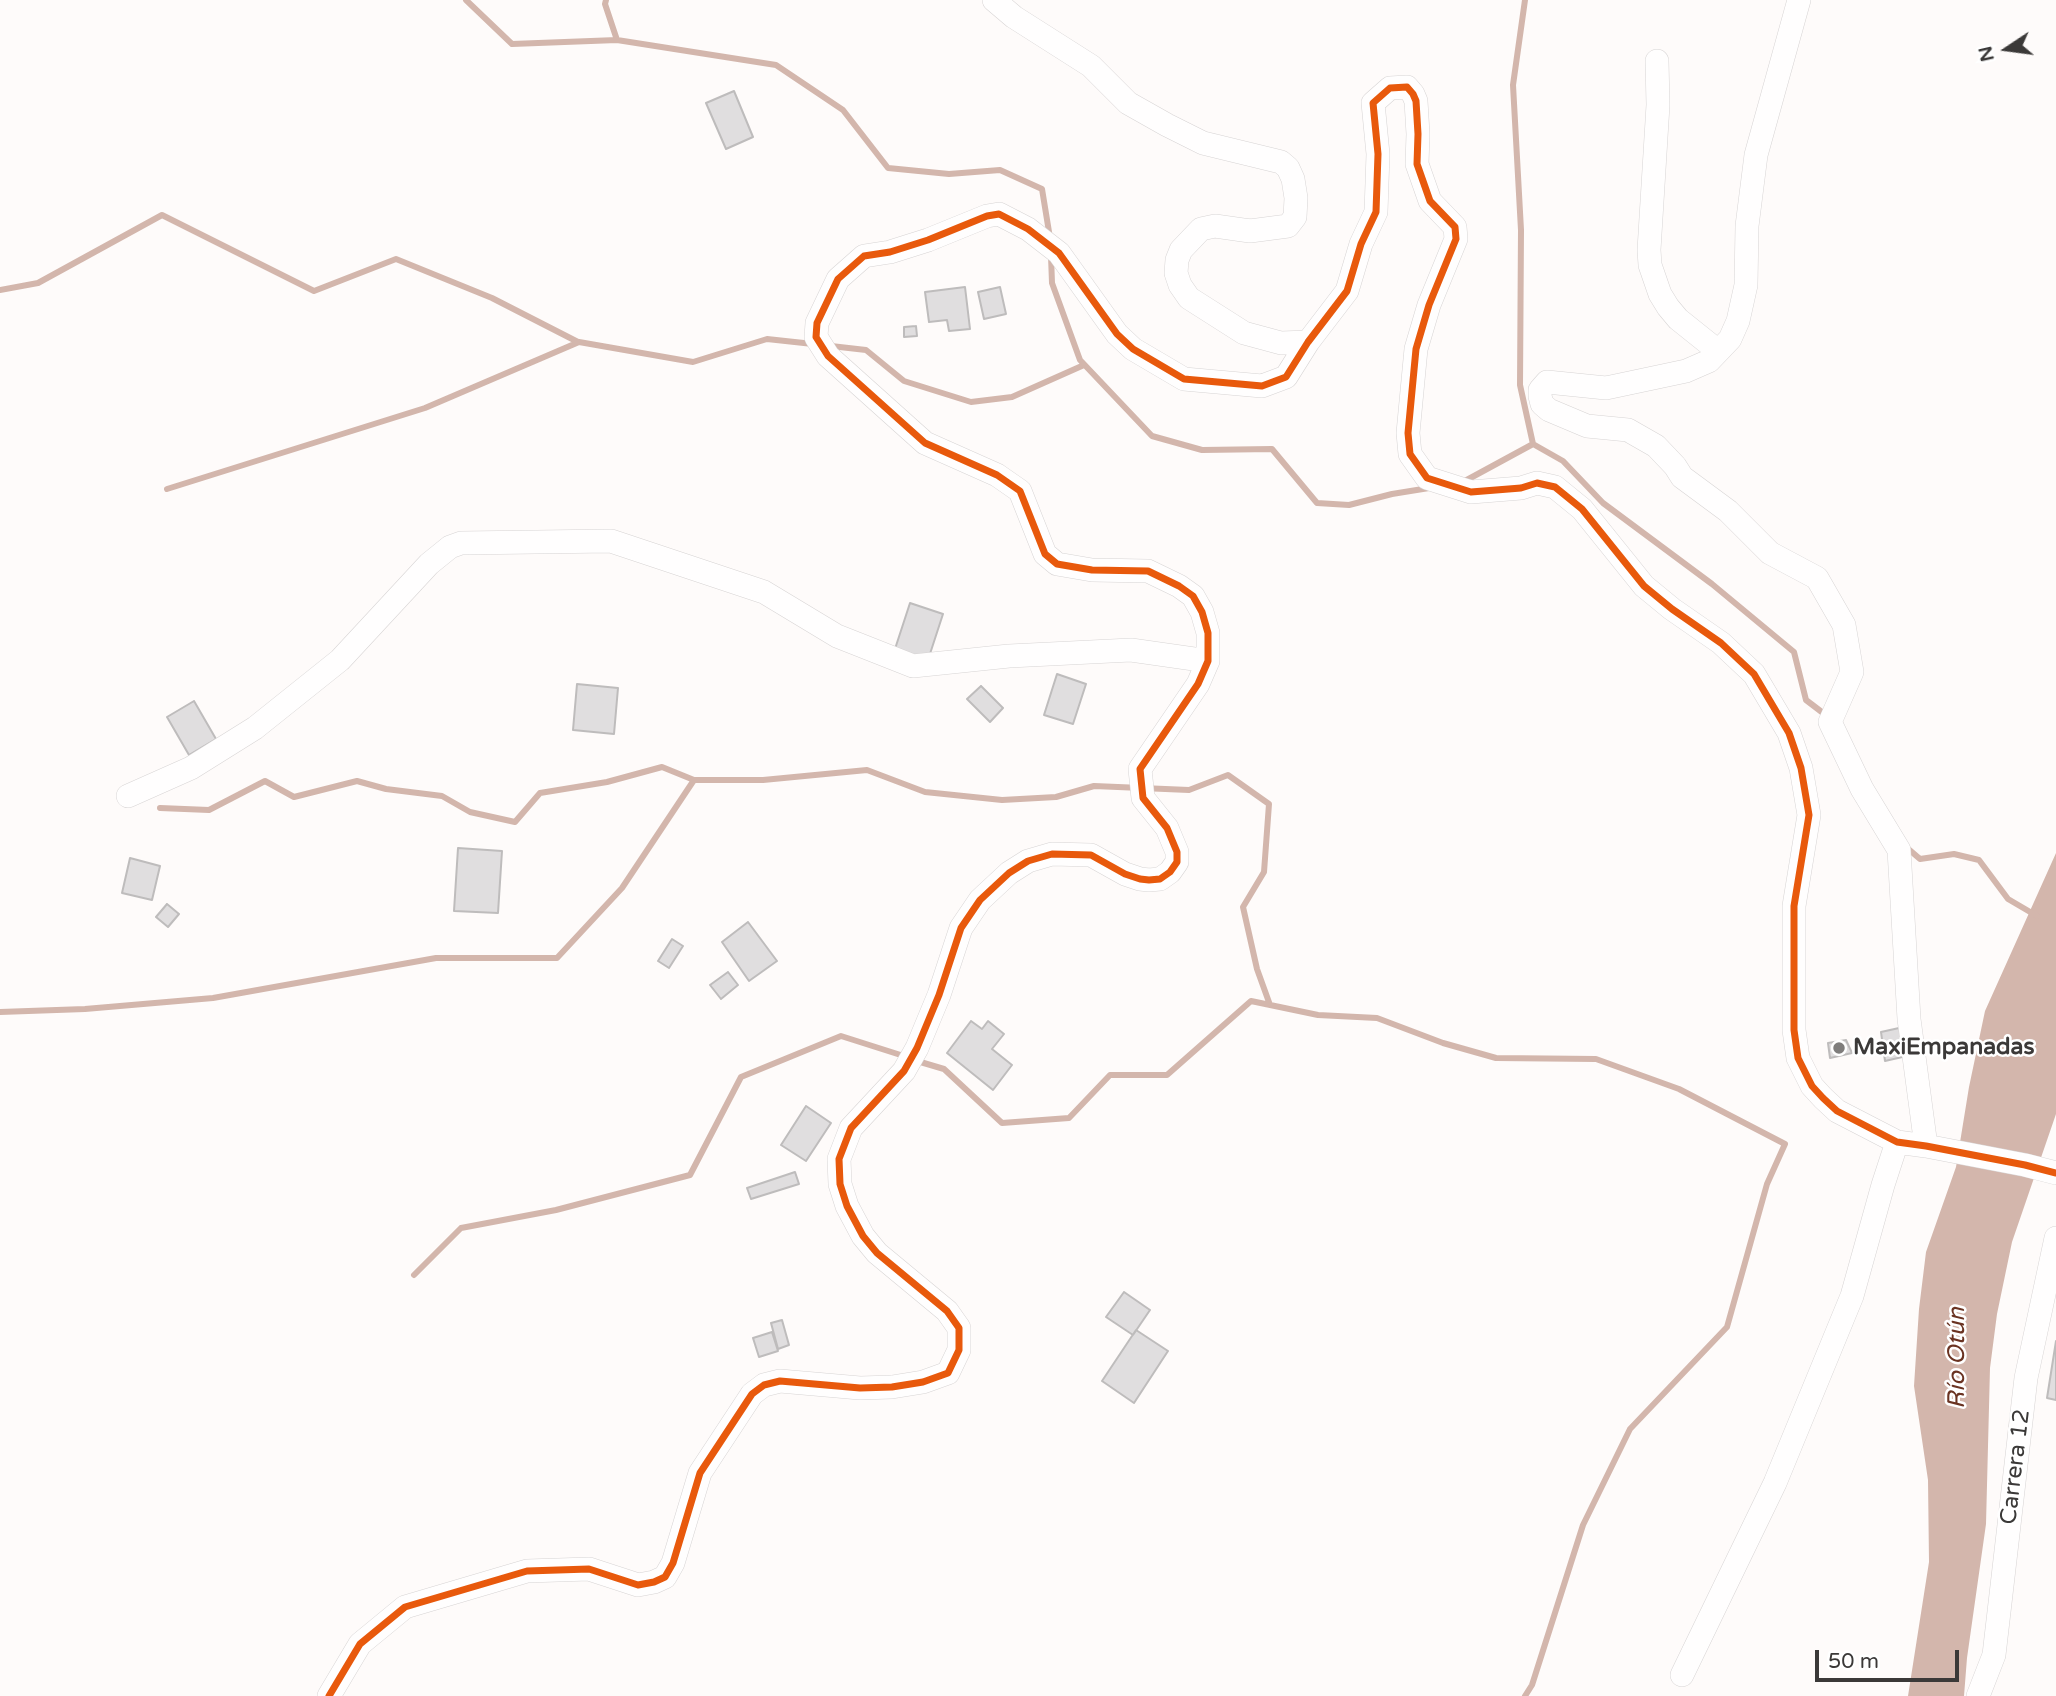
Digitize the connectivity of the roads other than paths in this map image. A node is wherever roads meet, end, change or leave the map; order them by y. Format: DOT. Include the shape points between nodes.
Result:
graph roads {
  1 [pos="994,0"];
  2 [pos="1799,0"];
  3 [pos="1657,61"];
  4 [pos="1308,342"];
  5 [pos="1718,351"];
  6 [pos="1208,661"];
  7 [pos="128,796"];
  8 [pos="1897,1142"];
  9 [pos="1926,1146"];
  10 [pos="2056,1173"];
  11 [pos="2056,1238"];
  12 [pos="1682,1675"];
  13 [pos="329,1696"];
  14 [pos="1978,1696"];
  1 -- 4 [label="street" via="1091,66 1128,103 1203,143 1281,162 1288,169 1296,198 1295,217 1288,226 1250,231 1216,226 1201,229 1181,250 1176,273 1189,298 1244,333 1282,343"];
  2 -- 5 [label="street" via="1756,155 1747,226 1746,285 1738,321"];
  3 -- 5 [label="street" via="1650,265 1668,307"];
  4 -- 6 [label="street" via="1286,377 1262,386 1184,379 1133,349 1050,246 999,214 928,240 864,256 838,279 817,323 822,347 925,443 997,475 1020,491 1045,554 1057,564 1148,571 1193,596 1208,633"];
  4 -- 8 [label="street" via="1347,291 1376,212 1378,154 1373,103 1390,88 1407,87 1416,101 1417,164 1430,201 1455,227 1457,239 1416,349 1410,454 1427,478 1471,492 1538,483 1555,487 1582,509 1644,586 1721,643 1754,674 1789,733 1809,815 1794,906 1798,1058 1812,1087 1837,1111"];
  5 -- 9 [label="street" via="1709,361 1686,371 1606,388 1547,383 1539,396 1549,410 1587,426 1628,430 1656,446 1682,477 1728,510 1770,553 1817,578 1844,625 1852,671 1833,715 1862,789 1899,850 1909,1019"];
  6 -- 7 [label="street" via="1131,650 913,666 837,636 764,592 611,541 461,543 429,564 340,660 255,729 191,768"];
  6 -- 13 [label="street" via="1198,684 1140,769 1143,797 1167,828 1177,852 1170,872 1160,879 1140,879 1091,855 1052,854 1009,873 980,900 961,928 917,1048 904,1071 851,1128 839,1159 840,1184 863,1236 947,1311 959,1328 959,1350 948,1373 892,1387 779,1381 764,1385 752,1394 700,1473 665,1577 638,1585 590,1569 527,1571 405,1607 360,1644"];
  8 -- 9 [label="street"];
  8 -- 12 [label="street" via="1852,1296 1775,1483"];
  9 -- 10 [label="street"];
  11 -- 14 [label="street, Carrera 12" via="2026,1378 1994,1655"];
}
